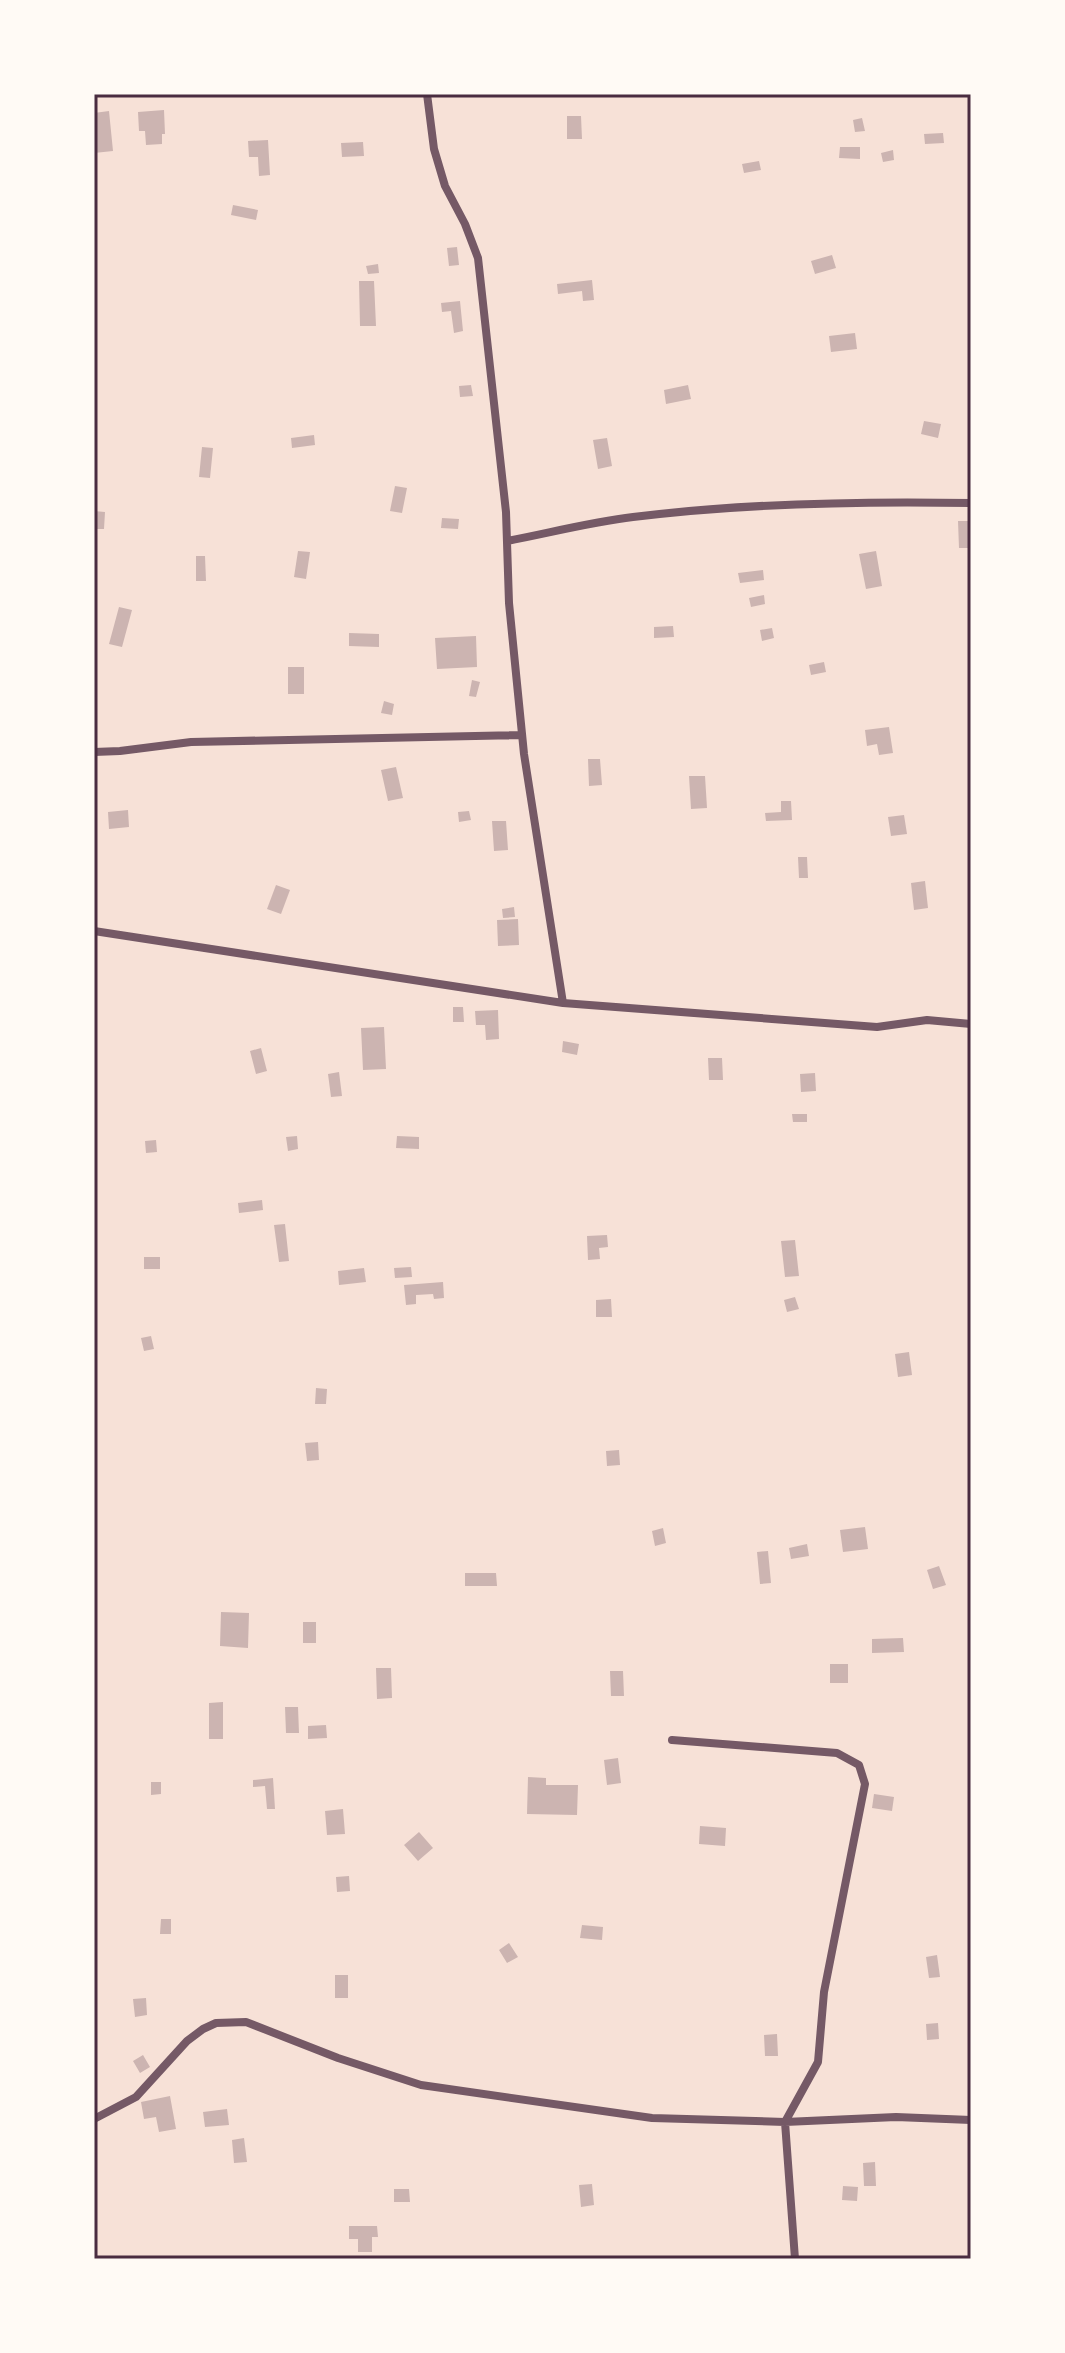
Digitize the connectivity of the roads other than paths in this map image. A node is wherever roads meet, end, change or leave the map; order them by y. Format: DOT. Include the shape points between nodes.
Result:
graph roads {
  1 [pos="427,94"];
  2 [pos="971,503"];
  3 [pos="507,541"];
  4 [pos="522,735"];
  5 [pos="94,752"];
  6 [pos="94,931"];
  7 [pos="563,1003"];
  8 [pos="971,1024"];
  9 [pos="672,1740"];
  10 [pos="94,2119"];
  11 [pos="971,2120"];
  12 [pos="785,2122"];
  13 [pos="795,2259"];
  1 -- 3 [label="street" via="445,186 478,258"];
  2 -- 3 [label="street" via="721,508 630,517"];
  3 -- 4 [label="street"];
  4 -- 5 [label="street" via="191,742"];
  4 -- 7 [label="street"];
  6 -- 7 [label="street"];
  7 -- 8 [label="street" via="877,1027 927,1020"];
  9 -- 12 [label="street" via="837,1753 859,1765 865,1784 824,1992 818,2062"];
  10 -- 12 [label="street" via="136,2097 203,2029 246,2022 421,2085 652,2118"];
  11 -- 12 [label="street"];
  12 -- 13 [label="street"];
}
